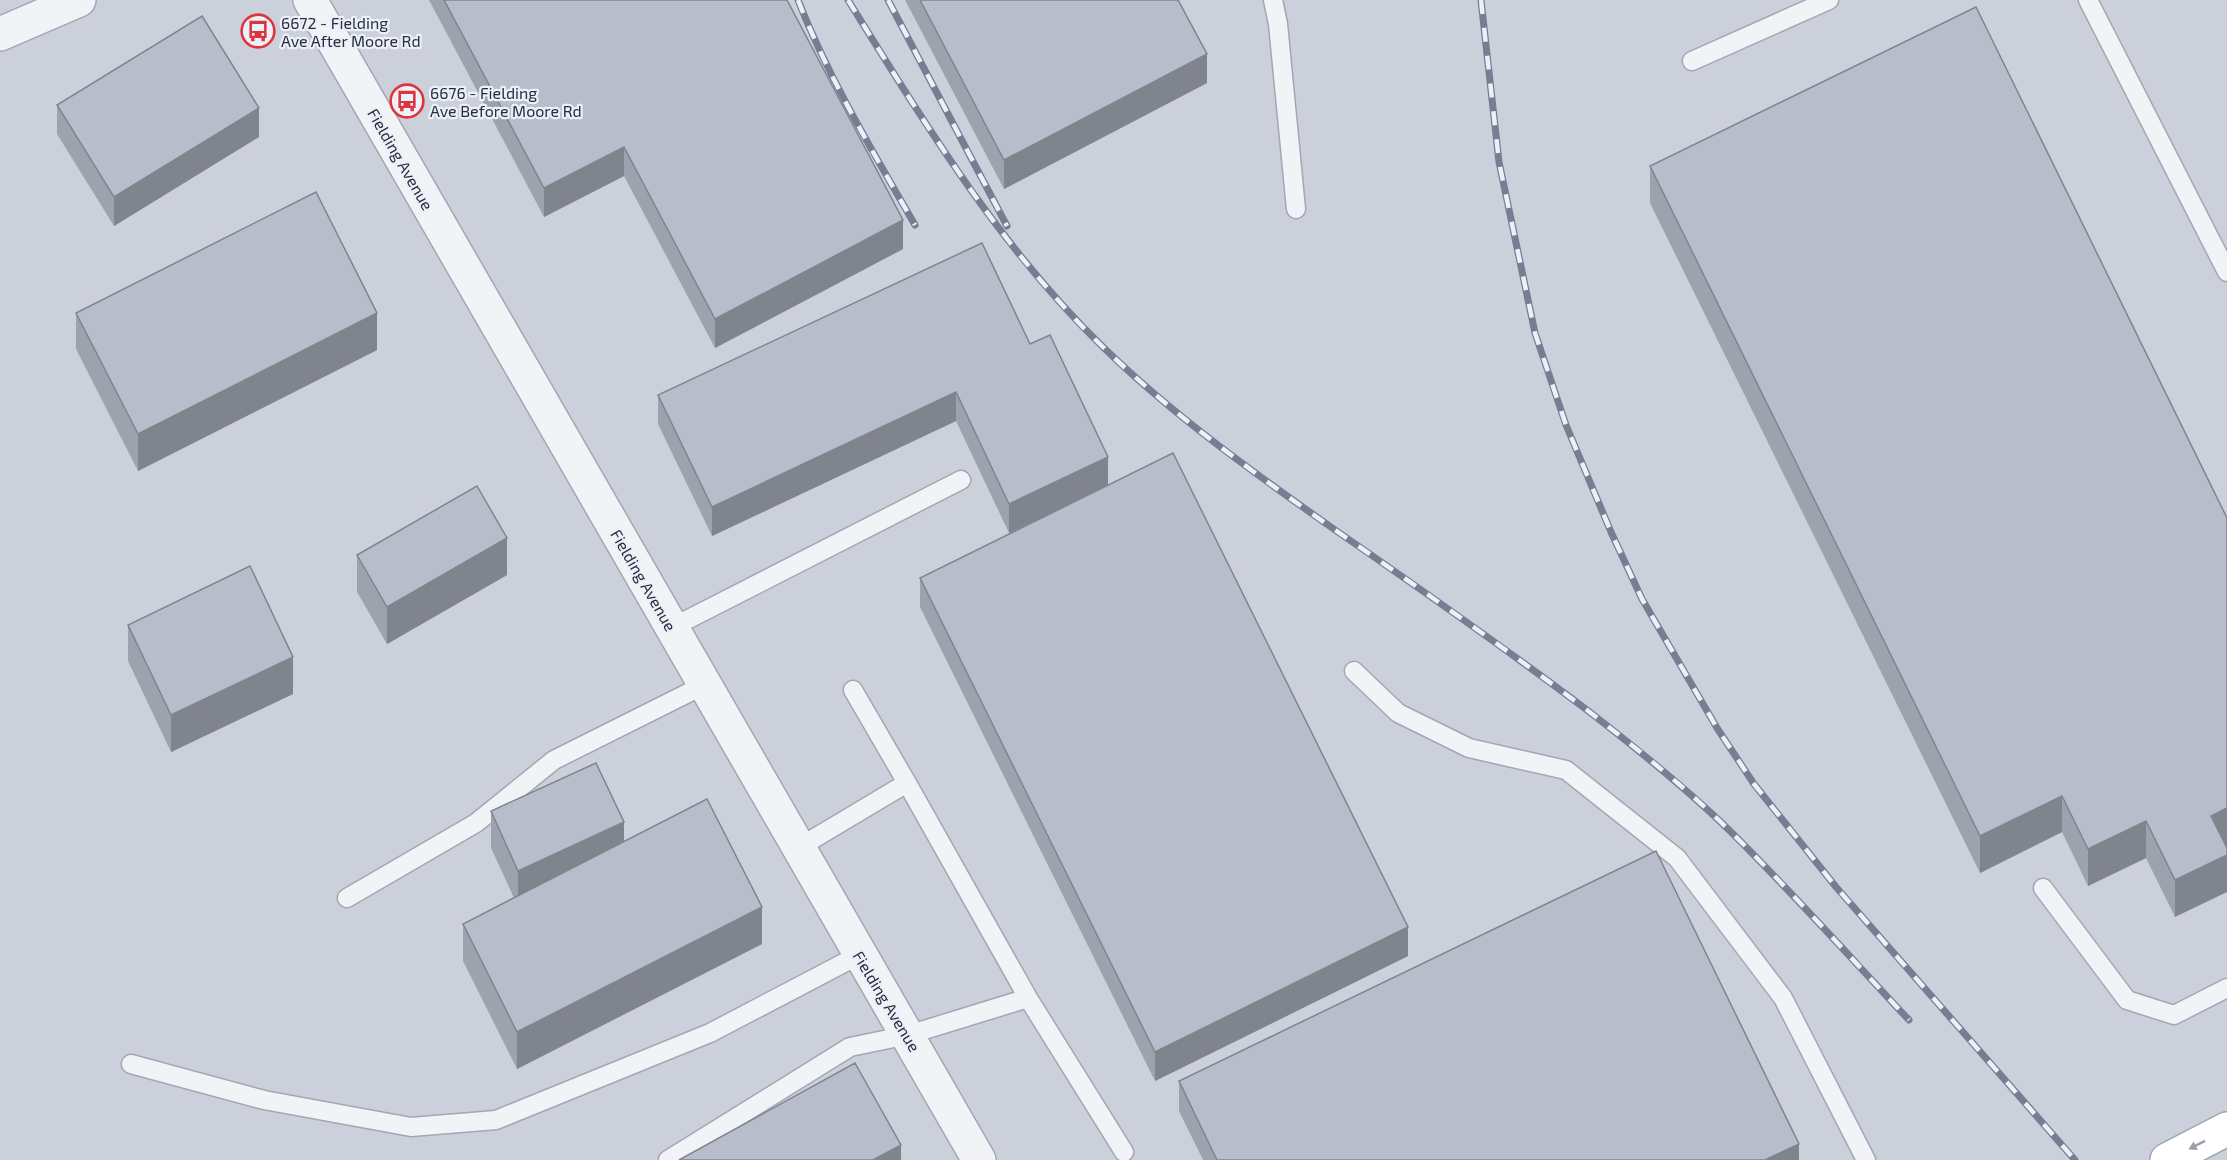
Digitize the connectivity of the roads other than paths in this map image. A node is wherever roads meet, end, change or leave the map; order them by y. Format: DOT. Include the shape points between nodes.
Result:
graph roads {
  1 [pos="79,0"];
  2 [pos="309,0"];
  3 [pos="1273,0"];
  4 [pos="1828,0"];
  5 [pos="2088,0"];
  6 [pos="0,34"];
  7 [pos="1692,61"];
  8 [pos="1296,209"];
  9 [pos="2227,272"];
  10 [pos="961,480"];
  11 [pos="671,628"];
  12 [pos="1354,671"];
  13 [pos="704,685"];
  14 [pos="853,690"];
  15 [pos="907,783"];
  16 [pos="798,848"];
  17 [pos="2043,888"];
  18 [pos="347,898"];
  19 [pos="859,955"];
  20 [pos="2227,988"];
  21 [pos="1028,998"];
  22 [pos="908,1035"];
  23 [pos="131,1064"];
  24 [pos="2227,1129"];
  25 [pos="1120,1157"];
  26 [pos="668,1160"];
  27 [pos="979,1160"];
  28 [pos="1866,1160"];
  29 [pos="2167,1160"];
  1 -- 6 [label="street"];
  2 -- 11 [label="street, Fielding Avenue"];
  3 -- 8 [label="lane"];
  4 -- 7 [label="lane"];
  5 -- 9 [label="lane"];
  10 -- 11 [label="lane"];
  11 -- 13 [label="street, Fielding Avenue"];
  12 -- 28 [label="lane" via="1398,713 1469,748 1566,770 1677,858 1783,998"];
  13 -- 16 [label="street, Fielding Avenue"];
  13 -- 18 [label="lane" via="554,760 476,823"];
  14 -- 15 [label="lane"];
  15 -- 16 [label="lane"];
  15 -- 21 [label="lane"];
  16 -- 19 [label="street, Fielding Avenue"];
  17 -- 20 [label="lane" via="2127,1000 2174,1015"];
  19 -- 22 [label="street, Fielding Avenue"];
  19 -- 23 [label="lane" via="710,1033 496,1120 411,1127 264,1100"];
  21 -- 22 [label="lane"];
  21 -- 25 [label="lane"];
  22 -- 26 [label="lane" via="850,1047"];
  22 -- 27 [label="street, Fielding Avenue"];
  24 -- 29 [label="main road, one-way"];
}
